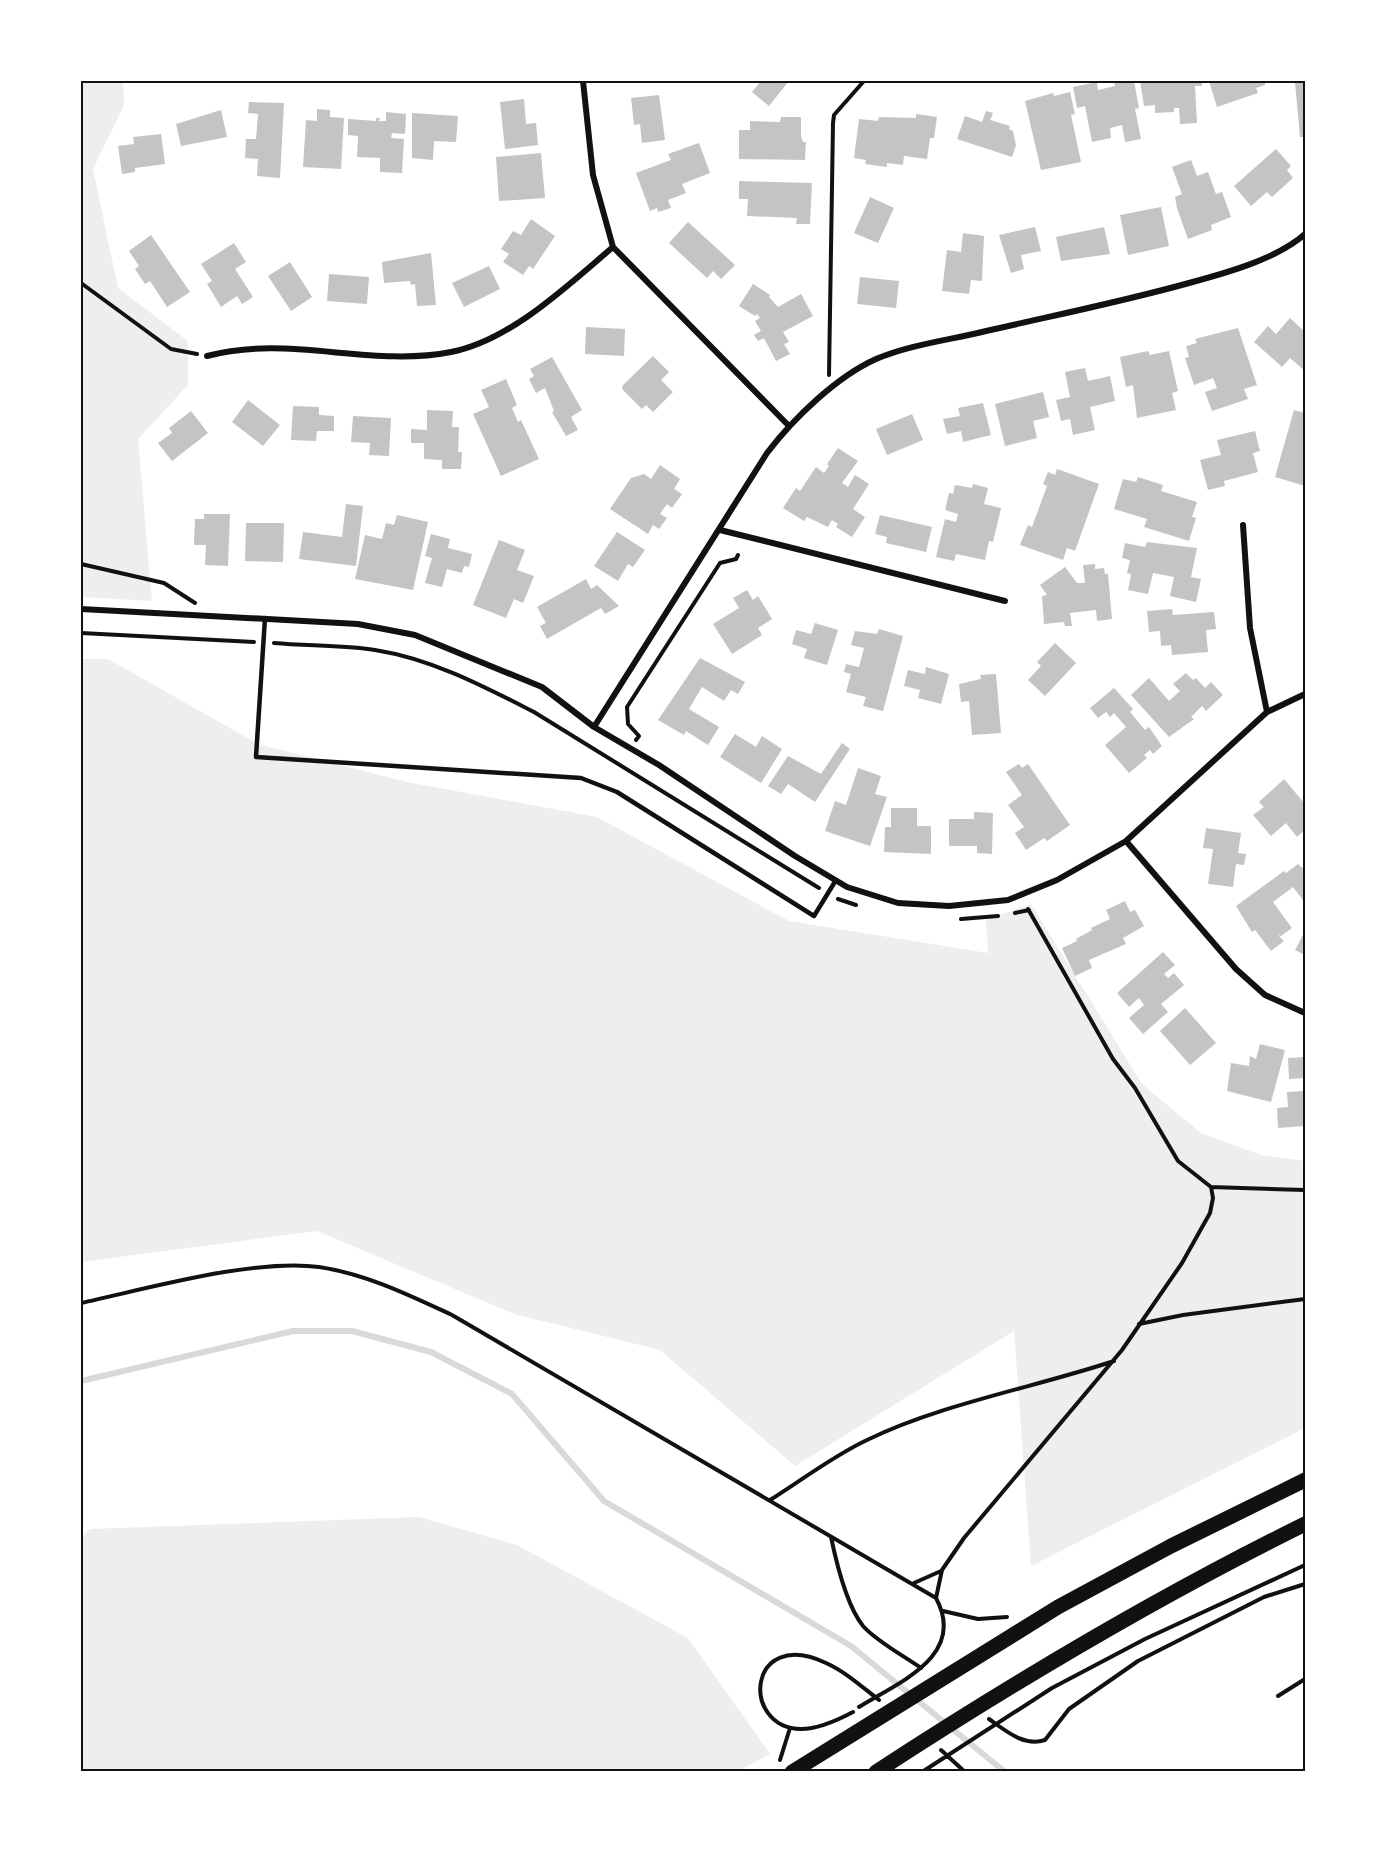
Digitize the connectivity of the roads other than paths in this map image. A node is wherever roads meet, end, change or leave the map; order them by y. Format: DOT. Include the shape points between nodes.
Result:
graph roads {
  1 [pos="583,81"];
  2 [pos="1305,234"];
  3 [pos="613,247"];
  4 [pos="207,356"];
  5 [pos="788,425"];
  6 [pos="1243,525"];
  7 [pos="720,530"];
  8 [pos="1005,601"];
  9 [pos="81,609"];
  10 [pos="265,618"];
  11 [pos="1305,694"];
  12 [pos="1267,712"];
  13 [pos="594,726"];
  14 [pos="1126,841"];
  15 [pos="836,880"];
  16 [pos="1305,1013"];
  17 [pos="1305,1480"];
  18 [pos="1305,1524"];
  19 [pos="792,1772"];
  20 [pos="876,1772"];
  1 -- 3 [label="street" via="593,175"];
  2 -- 5 [label="street" via="1294,243 1229,272 876,359 823,394"];
  3 -- 4 [label="street" via="568,286 515,323 490,339 451,352 405,356 278,346 236,348"];
  3 -- 5 [label="street"];
  5 -- 7 [label="street"];
  6 -- 12 [label="street" via="1250,628"];
  7 -- 8 [label="street"];
  7 -- 13 [label="street"];
  9 -- 10 [label="street"];
  10 -- 13 [label="street" via="358,624 415,635 542,687"];
  10 -- 15 [label="lane" via="256,757 581,778 617,792 814,916"];
  11 -- 12 [label="street"];
  12 -- 14 [label="street"];
  13 -- 15 [label="street"];
  14 -- 15 [label="street" via="1058,880 1008,900 950,906 898,903"];
  14 -- 16 [label="street" via="1236,969 1265,995"];
  17 -- 19 [label="main road" via="1058,1607"];
  18 -- 20 [label="main road" via="1214,1569 982,1704"];
}
